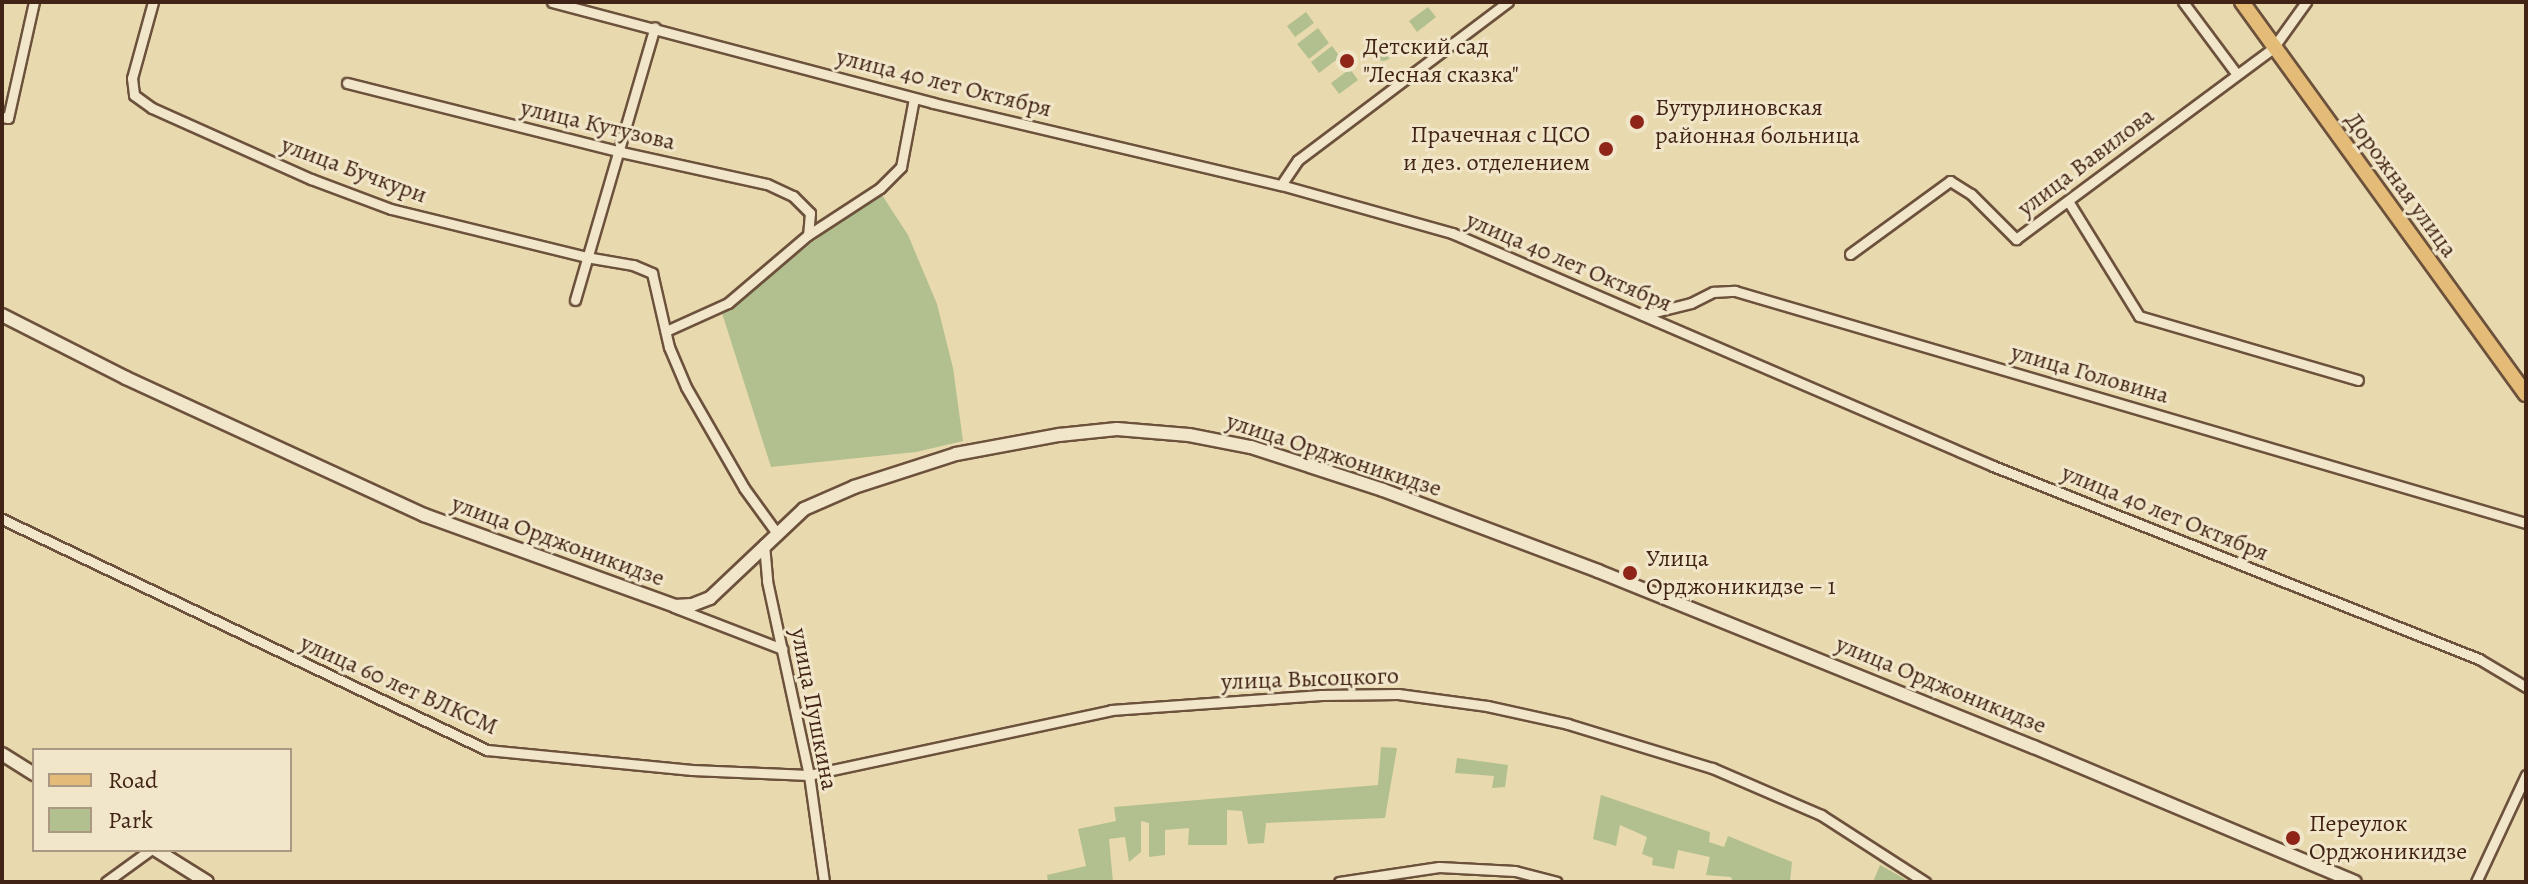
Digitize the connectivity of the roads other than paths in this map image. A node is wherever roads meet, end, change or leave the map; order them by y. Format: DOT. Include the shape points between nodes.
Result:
graph roads {
  1 [pos="34,2"];
  2 [pos="153,2"];
  3 [pos="552,2"];
  4 [pos="1508,2"];
  5 [pos="2183,2"];
  6 [pos="2242,2"];
  7 [pos="2306,2"];
  8 [pos="655,27"];
  9 [pos="2273,48"];
  10 [pos="2236,73"];
  11 [pos="347,83"];
  12 [pos="914,98"];
  13 [pos="5,117"];
  14 [pos="621,152"];
  15 [pos="1281,185"];
  16 [pos="2068,201"];
  17 [pos="808,235"];
  18 [pos="1850,254"];
  19 [pos="586,257"];
  20 [pos="575,300"];
  21 [pos="2,315"];
  22 [pos="1643,315"];
  23 [pos="666,331"];
  24 [pos="2358,380"];
  25 [pos="2526,394"];
  26 [pos="2,519"];
  27 [pos="2526,523"];
  28 [pos="776,532"];
  29 [pos="764,544"];
  30 [pos="654,600"];
  31 [pos="782,649"];
  32 [pos="2526,687"];
  33 [pos="2,754"];
  34 [pos="32,773"];
  35 [pos="809,775"];
  36 [pos="2526,775"];
  37 [pos="147,852"];
  38 [pos="159,852"];
  39 [pos="107,882"];
  40 [pos="207,882"];
  41 [pos="824,882"];
  42 [pos="1339,882"];
  43 [pos="1557,882"];
  44 [pos="1925,882"];
  45 [pos="2355,882"];
  46 [pos="2476,882"];
  1 -- 13 [label="street"];
  2 -- 19 [label="street, улица Бучкури" via="132,78 134,95 152,108 391,209"];
  3 -- 8 [label="street, улица 40 лет Октября"];
  4 -- 15 [label="street" via="1298,160"];
  5 -- 10 [label="street"];
  6 -- 9 [label="main road, Дорожная улица"];
  7 -- 9 [label="street"];
  8 -- 12 [label="street, улица 40 лет Октября"];
  8 -- 14 [label="street"];
  9 -- 10 [label="street, улица Вавилова"];
  9 -- 25 [label="main road, Дорожная улица"];
  10 -- 16 [label="street, улица Вавилова"];
  11 -- 14 [label="street, улица Кутузова"];
  12 -- 15 [label="street, улица 40 лет Октября"];
  12 -- 17 [label="street" via="901,167 880,188"];
  14 -- 17 [label="street, улица Кутузова" via="767,184 793,196 810,213"];
  14 -- 19 [label="street"];
  15 -- 22 [label="street, улица 40 лет Октября" via="1452,233"];
  16 -- 18 [label="street, улица Вавилова" via="2016,239 1971,194 1950,181"];
  16 -- 24 [label="street" via="2139,316"];
  17 -- 23 [label="street" via="728,303"];
  19 -- 20 [label="street"];
  19 -- 23 [label="street, улица Бучкури" via="652,273"];
  21 -- 30 [label="main road, улица Орджоникидзе" via="424,515"];
  22 -- 27 [label="street, улица Головина" via="1713,292 1735,291"];
  22 -- 32 [label="street, улица 40 лет Октября" via="1993,466 2479,659"];
  23 -- 28 [label="street" via="686,387"];
  26 -- 35 [label="street, улица 60 лет ВЛКСМ" via="487,750 664,768"];
  28 -- 29 [label="main road, улица Орджоникидзе"];
  28 -- 45 [label="main road, улица Орджоникидзе" via="804,509 854,487 956,454 1059,435 1117,429 1251,447 1598,571"];
  29 -- 30 [label="main road, улица Орджоникидзе" via="710,598 675,606"];
  29 -- 31 [label="street, улица Пушкина"];
  30 -- 31 [label="street"];
  31 -- 35 [label="street, улица Пушкина"];
  33 -- 34 [label="main road"];
  35 -- 41 [label="street, улица Пушкина"];
  35 -- 44 [label="street, улица Высоцкого" via="1111,710 1398,694 1568,724 1712,768 1821,815"];
  36 -- 46 [label="street"];
  37 -- 39 [label="street"];
  38 -- 40 [label="main road"];
  42 -- 43 [label="street" via="1439,867 1515,871"];
}
